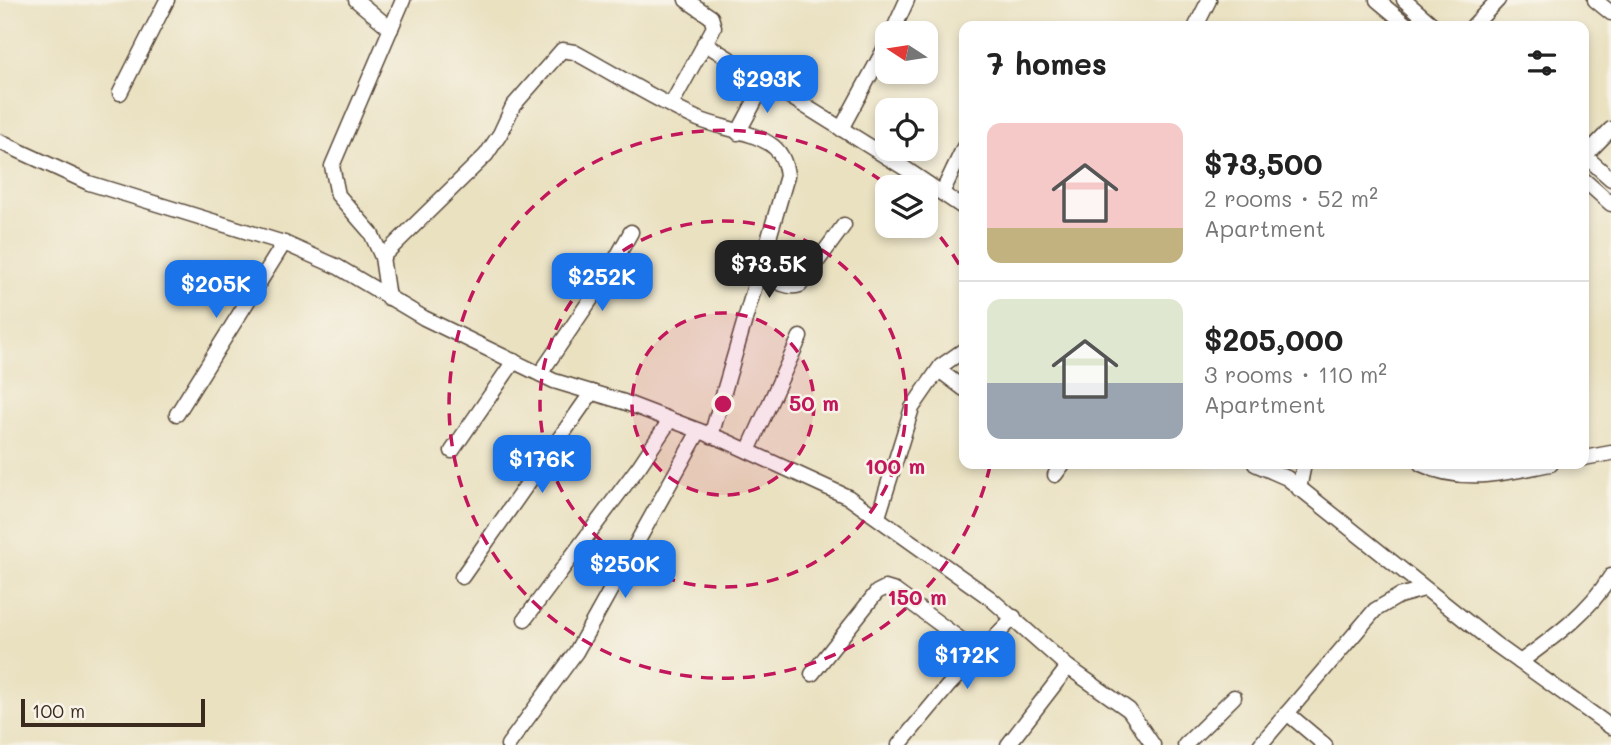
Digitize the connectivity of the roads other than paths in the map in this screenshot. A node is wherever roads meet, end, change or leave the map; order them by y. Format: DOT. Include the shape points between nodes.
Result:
graph roads {
  1 [pos="167,0"];
  2 [pos="356,0"];
  3 [pos="403,0"];
  4 [pos="687,0"];
  5 [pos="907,0"];
  6 [pos="1209,0"];
  7 [pos="1377,0"];
  8 [pos="1405,0"];
  9 [pos="1498,0"];
  10 [pos="1595,0"];
  11 [pos="1611,13"];
  12 [pos="897,21"];
  13 [pos="1198,21"];
  14 [pos="1402,21"];
  15 [pos="1428,21"];
  16 [pos="1478,21"];
  17 [pos="391,29"];
  18 [pos="704,43"];
  19 [pos="875,66"];
  20 [pos="765,82"];
  21 [pos="120,93"];
  22 [pos="671,105"];
  23 [pos="841,129"];
  24 [pos="1611,129"];
  25 [pos="738,133"];
  26 [pos="0,142"];
  27 [pos="1589,151"];
  28 [pos="959,157"];
  29 [pos="1589,160"];
  30 [pos="1611,179"];
  31 [pos="1589,184"];
  32 [pos="942,193"];
  33 [pos="1611,204"];
  34 [pos="959,205"];
  35 [pos="844,225"];
  36 [pos="631,232"];
  37 [pos="284,243"];
  38 [pos="382,257"];
  39 [pos="759,272"];
  40 [pos="388,298"];
  41 [pos="800,337"];
  42 [pos="959,355"];
  43 [pos="514,361"];
  44 [pos="939,370"];
  45 [pos="540,374"];
  46 [pos="959,385"];
  47 [pos="592,392"];
  48 [pos="177,414"];
  49 [pos="670,420"];
  50 [pos="705,433"];
  51 [pos="452,450"];
  52 [pos="748,451"];
  53 [pos="1611,453"];
  54 [pos="1589,457"];
  55 [pos="1266,469"];
  56 [pos="1303,469"];
  57 [pos="1435,469"];
  58 [pos="1523,469"];
  59 [pos="1299,489"];
  60 [pos="878,517"];
  61 [pos="1611,576"];
  62 [pos="462,577"];
  63 [pos="1424,589"];
  64 [pos="1014,617"];
  65 [pos="525,619"];
  66 [pos="979,653"];
  67 [pos="1520,662"];
  68 [pos="1068,667"];
  69 [pos="812,674"];
  70 [pos="1234,697"];
  71 [pos="1287,713"];
  72 [pos="1611,727"];
  73 [pos="1014,742"];
  74 [pos="508,745"];
  75 [pos="899,745"];
  76 [pos="1153,745"];
  77 [pos="1185,745"];
  78 [pos="1260,745"];
  79 [pos="1325,745"];
  1 -- 21 [label="street"];
  2 -- 17 [label="street"];
  3 -- 17 [label="street"];
  4 -- 18 [label="street" via="713,23"];
  5 -- 12 [label="street"];
  6 -- 13 [label="street"];
  7 -- 14 [label="street"];
  8 -- 15 [label="street"];
  9 -- 16 [label="street"];
  10 -- 11 [label="street"];
  17 -- 38 [label="street" via="332,166 338,195 370,233"];
  18 -- 20 [label="street"];
  18 -- 22 [label="street"];
  19 -- 23 [label="street"];
  20 -- 23 [label="street"];
  20 -- 25 [label="street"];
  22 -- 25 [label="street"];
  22 -- 38 [label="street" via="574,52 562,50 513,106 486,155"];
  23 -- 32 [label="street"];
  24 -- 27 [label="street"];
  25 -- 39 [label="street" via="762,140 785,162 787,176"];
  26 -- 37 [label="street" via="89,183"];
  28 -- 32 [label="street"];
  29 -- 30 [label="street"];
  31 -- 33 [label="street"];
  32 -- 34 [label="street"];
  35 -- 39 [label="street" via="800,285 787,286"];
  36 -- 45 [label="street"];
  37 -- 40 [label="street" via="338,267"];
  37 -- 48 [label="street"];
  38 -- 40 [label="street"];
  39 -- 50 [label="street"];
  40 -- 43 [label="street"];
  41 -- 52 [label="street"];
  42 -- 44 [label="street"];
  43 -- 45 [label="street"];
  43 -- 51 [label="street"];
  44 -- 46 [label="street"];
  44 -- 60 [label="street" via="912,408"];
  45 -- 47 [label="street"];
  47 -- 49 [label="street"];
  47 -- 62 [label="street"];
  49 -- 50 [label="street"];
  49 -- 65 [label="street"];
  50 -- 52 [label="street"];
  50 -- 74 [label="street" via="576,652"];
  52 -- 60 [label="street" via="848,496"];
  53 -- 54 [label="street"];
  55 -- 59 [label="street"];
  56 -- 59 [label="street"];
  57 -- 58 [label="street" via="1478,477"];
  59 -- 63 [label="street"];
  60 -- 64 [label="street"];
  61 -- 67 [label="street" via="1569,626"];
  63 -- 67 [label="street"];
  63 -- 71 [label="street" via="1375,610"];
  64 -- 66 [label="street"];
  64 -- 68 [label="street"];
  66 -- 69 [label="street" via="895,591 885,589 877,592"];
  66 -- 75 [label="street"];
  67 -- 72 [label="street"];
  68 -- 73 [label="street"];
  68 -- 76 [label="street" via="1129,710"];
  70 -- 77 [label="street"];
  71 -- 78 [label="street"];
  71 -- 79 [label="street"];
}
